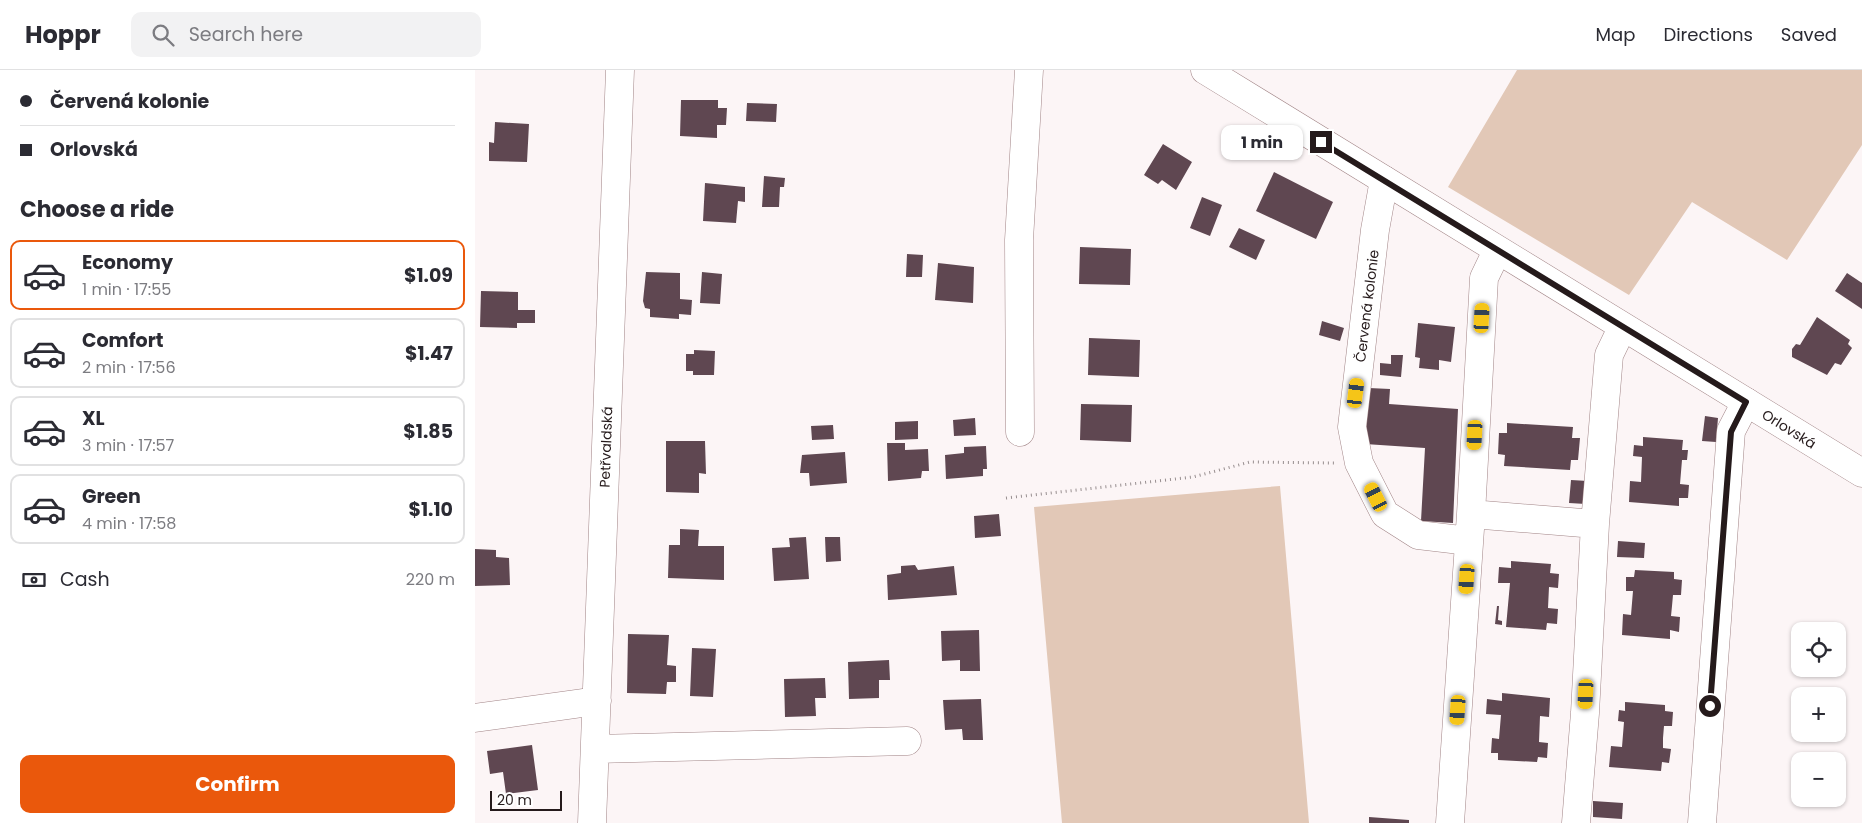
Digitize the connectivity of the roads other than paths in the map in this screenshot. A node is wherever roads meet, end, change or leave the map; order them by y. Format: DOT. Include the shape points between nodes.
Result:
graph roads {
  1 [pos="620,70"];
  2 [pos="1029,70"];
  3 [pos="1205,70"];
  4 [pos="1385,180"];
  5 [pos="1497,251"];
  6 [pos="1622,328"];
  7 [pos="1746,402"];
  8 [pos="1020,432"];
  9 [pos="1862,474"];
  10 [pos="1471,514"];
  11 [pos="1595,524"];
  12 [pos="1469,541"];
  13 [pos="597,701"];
  14 [pos="475,718"];
  15 [pos="907,741"];
  16 [pos="595,749"];
  17 [pos="592,823"];
  18 [pos="1451,823"];
  19 [pos="1576,823"];
  20 [pos="1702,823"];
  1 -- 13 [label="street, Petřvaldská"];
  2 -- 8 [label="street" via="1019,240"];
  3 -- 4 [label="street, Orlovská"];
  4 -- 5 [label="street, Orlovská"];
  4 -- 12 [label="street, Červená kolonie" via="1375,230 1352,427 1359,463 1385,514 1417,535"];
  5 -- 6 [label="street, Orlovská"];
  5 -- 10 [label="street" via="1484,278"];
  6 -- 7 [label="street, Orlovská"];
  6 -- 11 [label="street" via="1609,354"];
  7 -- 9 [label="street, Orlovská"];
  7 -- 20 [label="street" via="1731,432"];
  10 -- 11 [label="street"];
  10 -- 12 [label="street"];
  11 -- 19 [label="street"];
  12 -- 18 [label="street"];
  13 -- 14 [label="street"];
  13 -- 16 [label="street, Petřvaldská"];
  15 -- 16 [label="street"];
  16 -- 17 [label="street, Petřvaldská"];
}
